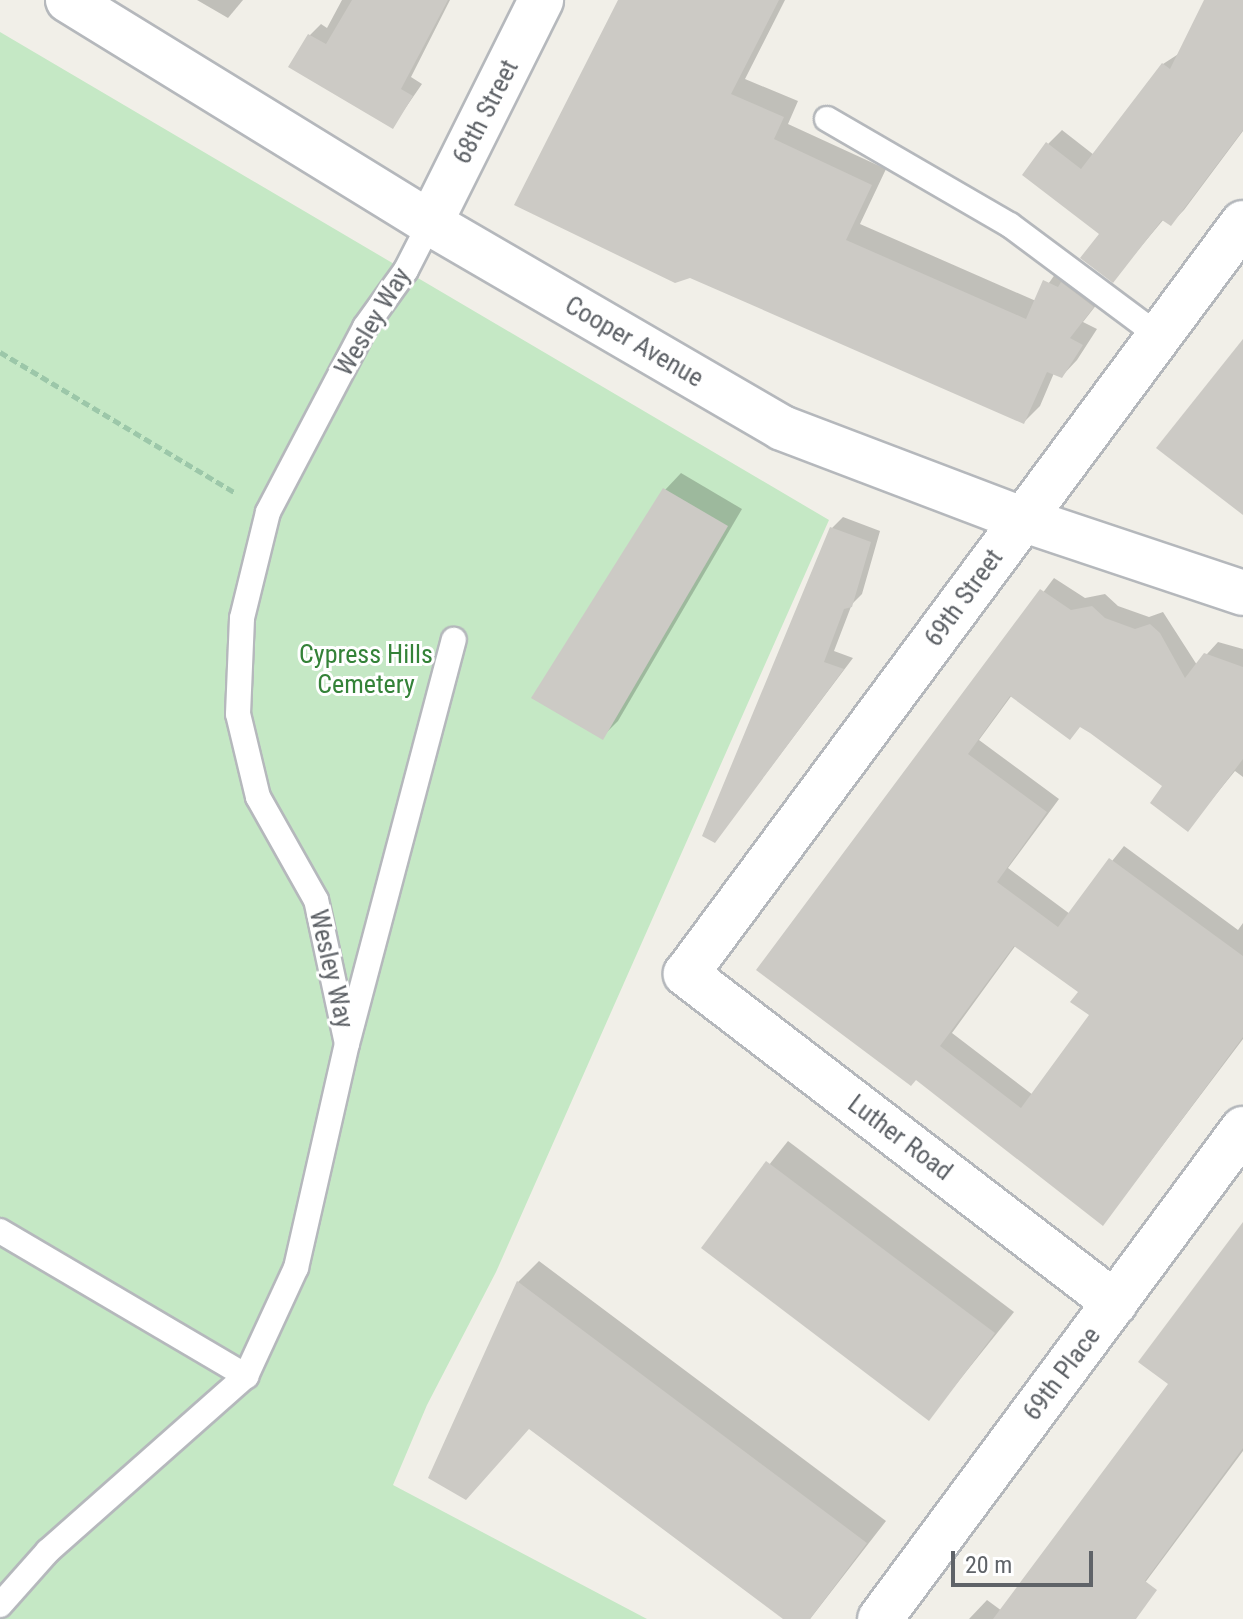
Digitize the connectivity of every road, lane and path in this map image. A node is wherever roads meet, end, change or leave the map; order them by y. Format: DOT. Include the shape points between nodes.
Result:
graph roads {
  1 [pos="68,0"];
  2 [pos="541,0"];
  3 [pos="827,119"];
  4 [pos="430,223"];
  5 [pos="1243,223"];
  6 [pos="1159,336"];
  7 [pos="0,352"];
  8 [pos="268,512"];
  9 [pos="1022,519"];
  10 [pos="1243,593"];
  11 [pos="454,640"];
  12 [pos="686,974"];
  13 [pos="347,1044"];
  14 [pos="1243,1129"];
  15 [pos="0,1231"];
  16 [pos="1115,1303"];
  17 [pos="246,1376"];
  18 [pos="0,1605"];
  19 [pos="880,1619"];
  1 -- 4 [label="street, Cooper Avenue"];
  2 -- 4 [label="street, 68th Street"];
  3 -- 6 [label="lane" via="1010,225"];
  4 -- 8 [label="lane, Wesley Way" via="406,270 365,327"];
  4 -- 9 [label="street, Cooper Avenue" via="782,428"];
  5 -- 6 [label="street, 69th Street"];
  6 -- 9 [label="street, 69th Street"];
  7 -- 8 [label="path"];
  8 -- 13 [label="lane, Wesley Way" via="242,618 238,714 258,797 316,900"];
  9 -- 10 [label="street, Cooper Avenue"];
  9 -- 12 [label="street, 69th Street"];
  11 -- 13 [label="lane"];
  12 -- 16 [label="street, Luther Road"];
  13 -- 17 [label="lane, Wesley Way" via="296,1268"];
  14 -- 16 [label="street, 69th Place"];
  15 -- 17 [label="lane"];
  16 -- 19 [label="street, 69th Place"];
  17 -- 18 [label="lane, Wesley Way" via="48,1551"];
}
